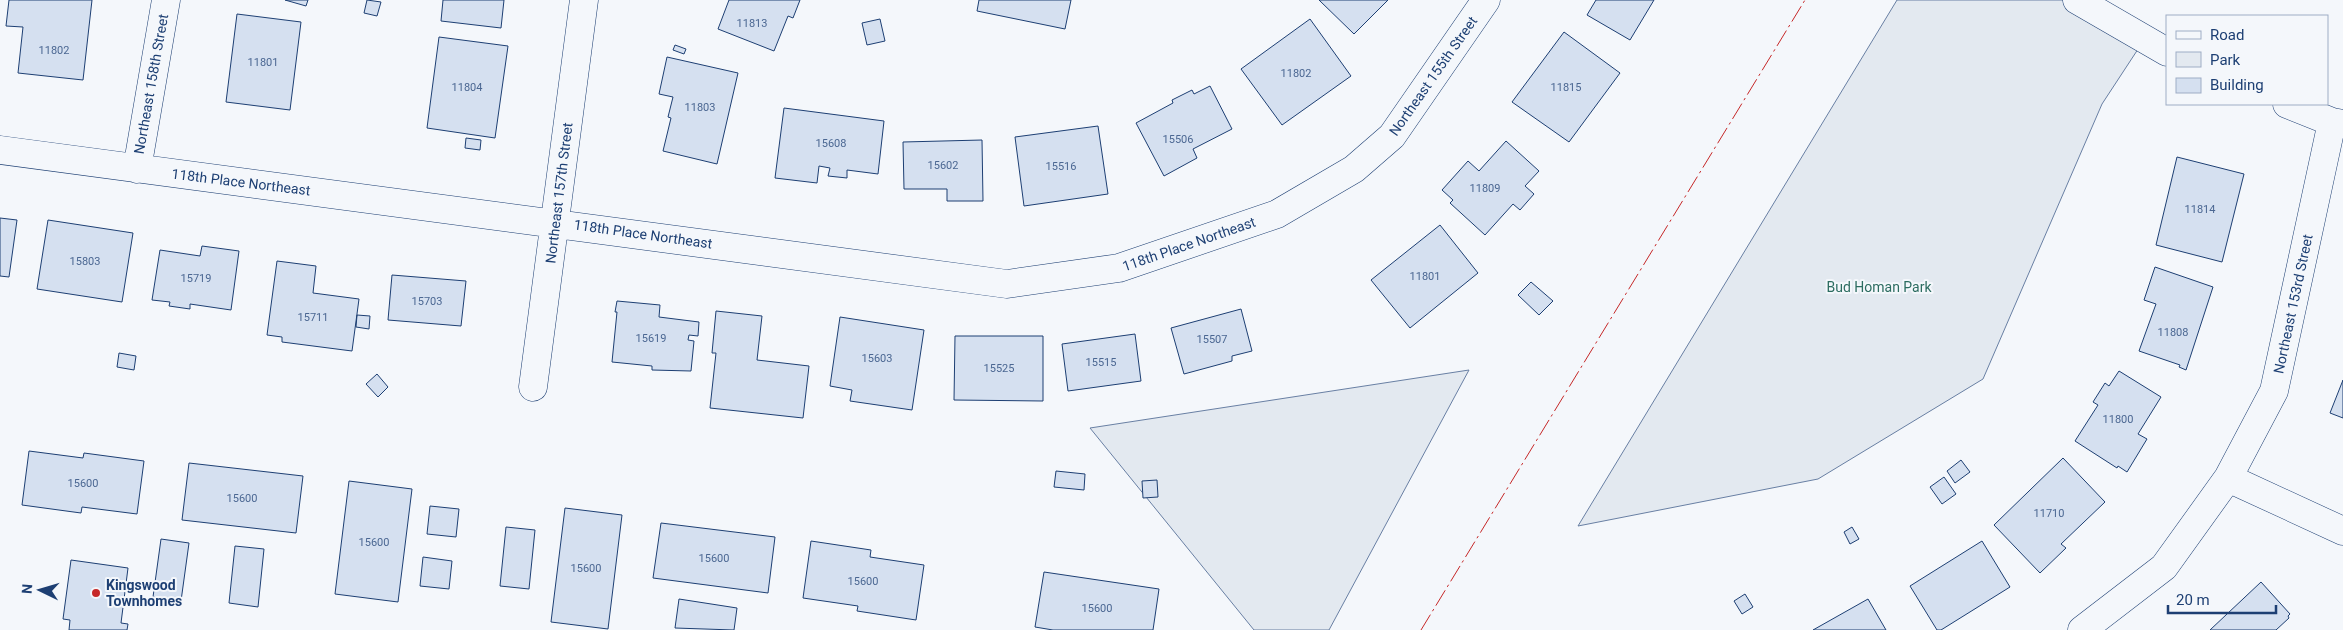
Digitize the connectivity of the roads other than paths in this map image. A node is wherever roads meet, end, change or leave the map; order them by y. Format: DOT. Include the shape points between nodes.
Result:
graph roads {
  1 [pos="166,0"];
  2 [pos="584,0"];
  3 [pos="1486,0"];
  4 [pos="2077,0"];
  5 [pos="2112,9"];
  6 [pos="2166,51"];
  7 [pos="2290,105"];
  8 [pos="2337,123"];
  9 [pos="0,150"];
  10 [pos="137,169"];
  11 [pos="1277,214"];
  12 [pos="556,222"];
  13 [pos="533,387"];
  14 [pos="2228,478"];
  15 [pos="2343,531"];
  16 [pos="2082,630"];
  1 -- 10 [label="street, Northeast 158th Street"];
  2 -- 12 [label="street, Northeast 157th Street"];
  3 -- 11 [label="street, Northeast 155th Street" via="1392,136 1354,169"];
  4 -- 5 [label="street"];
  5 -- 6 [label="street"];
  7 -- 8 [label="street"];
  8 -- 14 [label="street, Northeast 153rd Street" via="2274,391"];
  9 -- 10 [label="street, 118th Place Northeast"];
  10 -- 12 [label="street, 118th Place Northeast"];
  11 -- 12 [label="street, 118th Place Northeast" via="1120,268 1006,284"];
  12 -- 13 [label="street, Northeast 157th Street"];
  14 -- 15 [label="street"];
  14 -- 16 [label="street" via="2164,567"];
}
